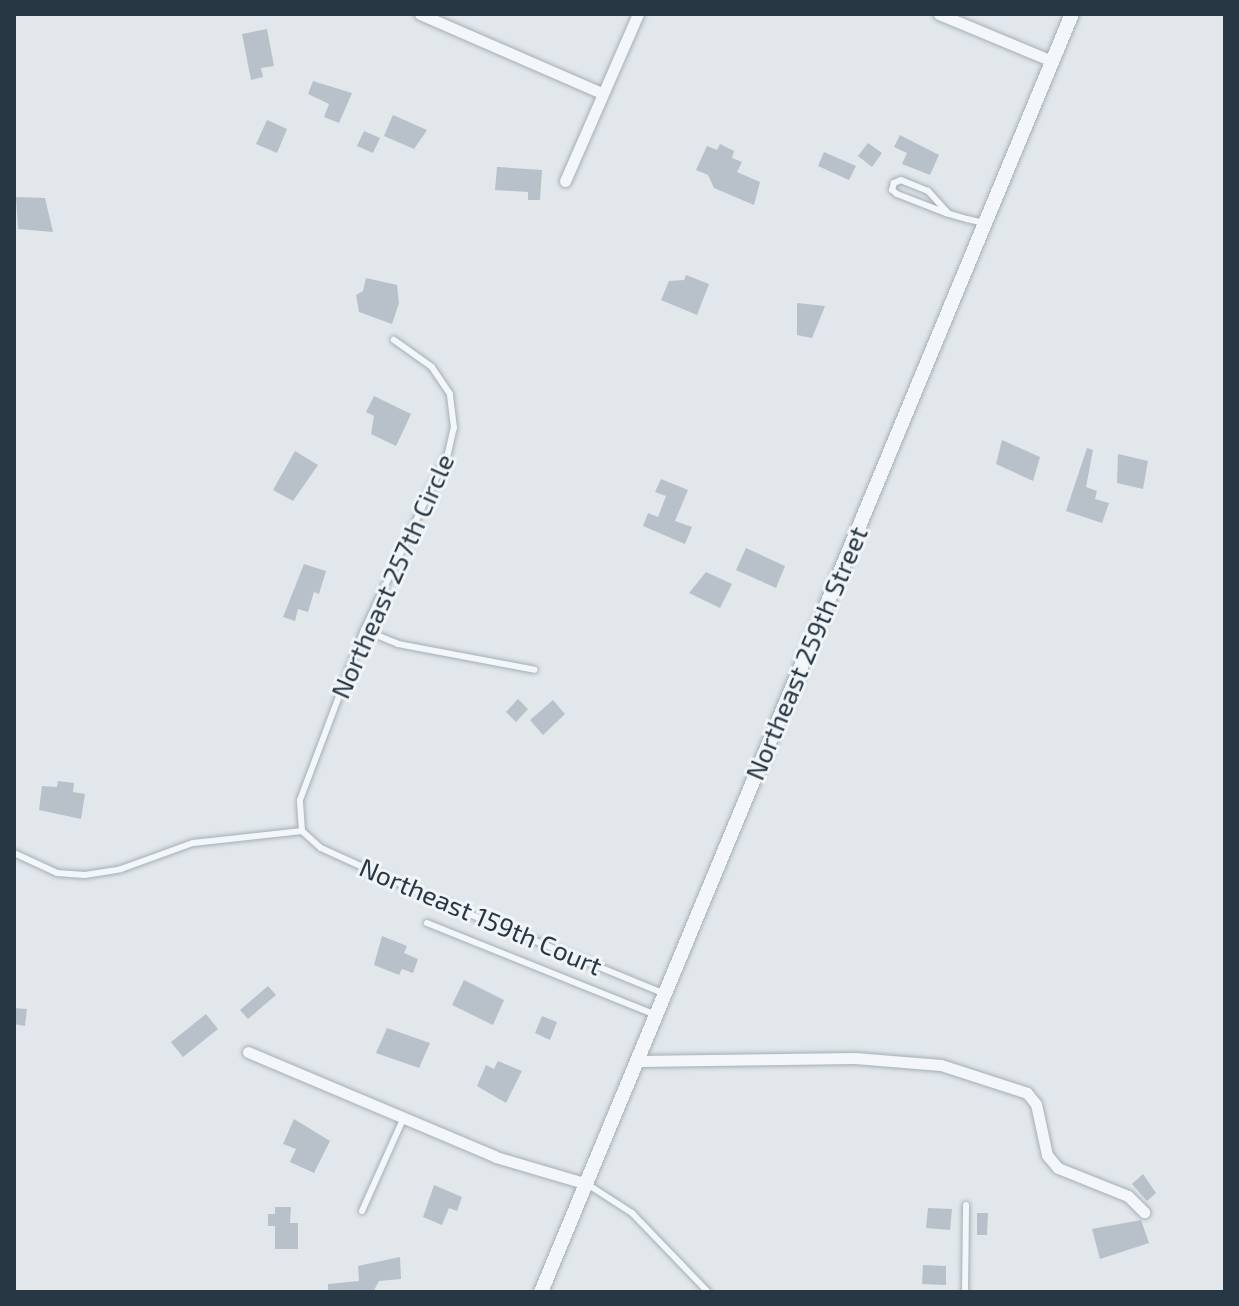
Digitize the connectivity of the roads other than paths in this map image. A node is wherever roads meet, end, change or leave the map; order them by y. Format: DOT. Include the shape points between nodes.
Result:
graph roads {
  1 [pos="420,14"];
  2 [pos="638,14"];
  3 [pos="939,14"];
  4 [pos="1072,14"];
  5 [pos="1052,61"];
  6 [pos="602,93"];
  7 [pos="565,181"];
  8 [pos="948,213"];
  9 [pos="985,223"];
  10 [pos="394,340"];
  11 [pos="364,630"];
  12 [pos="535,670"];
  13 [pos="302,831"];
  14 [pos="14,853"];
  15 [pos="427,923"];
  16 [pos="665,994"];
  17 [pos="656,1015"];
  18 [pos="248,1052"];
  19 [pos="637,1061"];
  20 [pos="404,1117"];
  21 [pos="587,1184"];
  22 [pos="966,1205"];
  23 [pos="362,1211"];
  24 [pos="1144,1212"];
  25 [pos="541,1292"];
  26 [pos="708,1292"];
  27 [pos="965,1292"];
  1 -- 6 [label="street"];
  2 -- 6 [label="street"];
  3 -- 5 [label="street"];
  4 -- 5 [label="street, Northeast 259th Street"];
  5 -- 9 [label="street, Northeast 259th Street"];
  6 -- 7 [label="street"];
  8 -- 8 [label="lane" via="897,194 894,183 901,180 928,191"];
  8 -- 9 [label="lane"];
  9 -- 16 [label="street, Northeast 259th Street"];
  10 -- 11 [label="lane, Northeast 257th Circle" via="432,367 450,394 454,428 448,453"];
  11 -- 12 [label="lane" via="398,644"];
  11 -- 13 [label="lane, Northeast 257th Circle" via="300,800"];
  13 -- 14 [label="lane" via="193,843 121,869 85,875 57,873"];
  13 -- 16 [label="lane, Northeast 159th Court" via="321,848 421,893"];
  15 -- 17 [label="lane"];
  16 -- 17 [label="street, Northeast 259th Street"];
  17 -- 19 [label="street, Northeast 259th Street"];
  18 -- 20 [label="street"];
  19 -- 21 [label="street, Northeast 259th Street"];
  19 -- 24 [label="street" via="855,1058 941,1065 1027,1093 1036,1104 1047,1155 1058,1168 1128,1196"];
  20 -- 21 [label="street" via="496,1157"];
  20 -- 23 [label="lane"];
  21 -- 25 [label="street, Northeast 259th Street"];
  21 -- 26 [label="lane" via="632,1213"];
  22 -- 27 [label="lane"];
}
